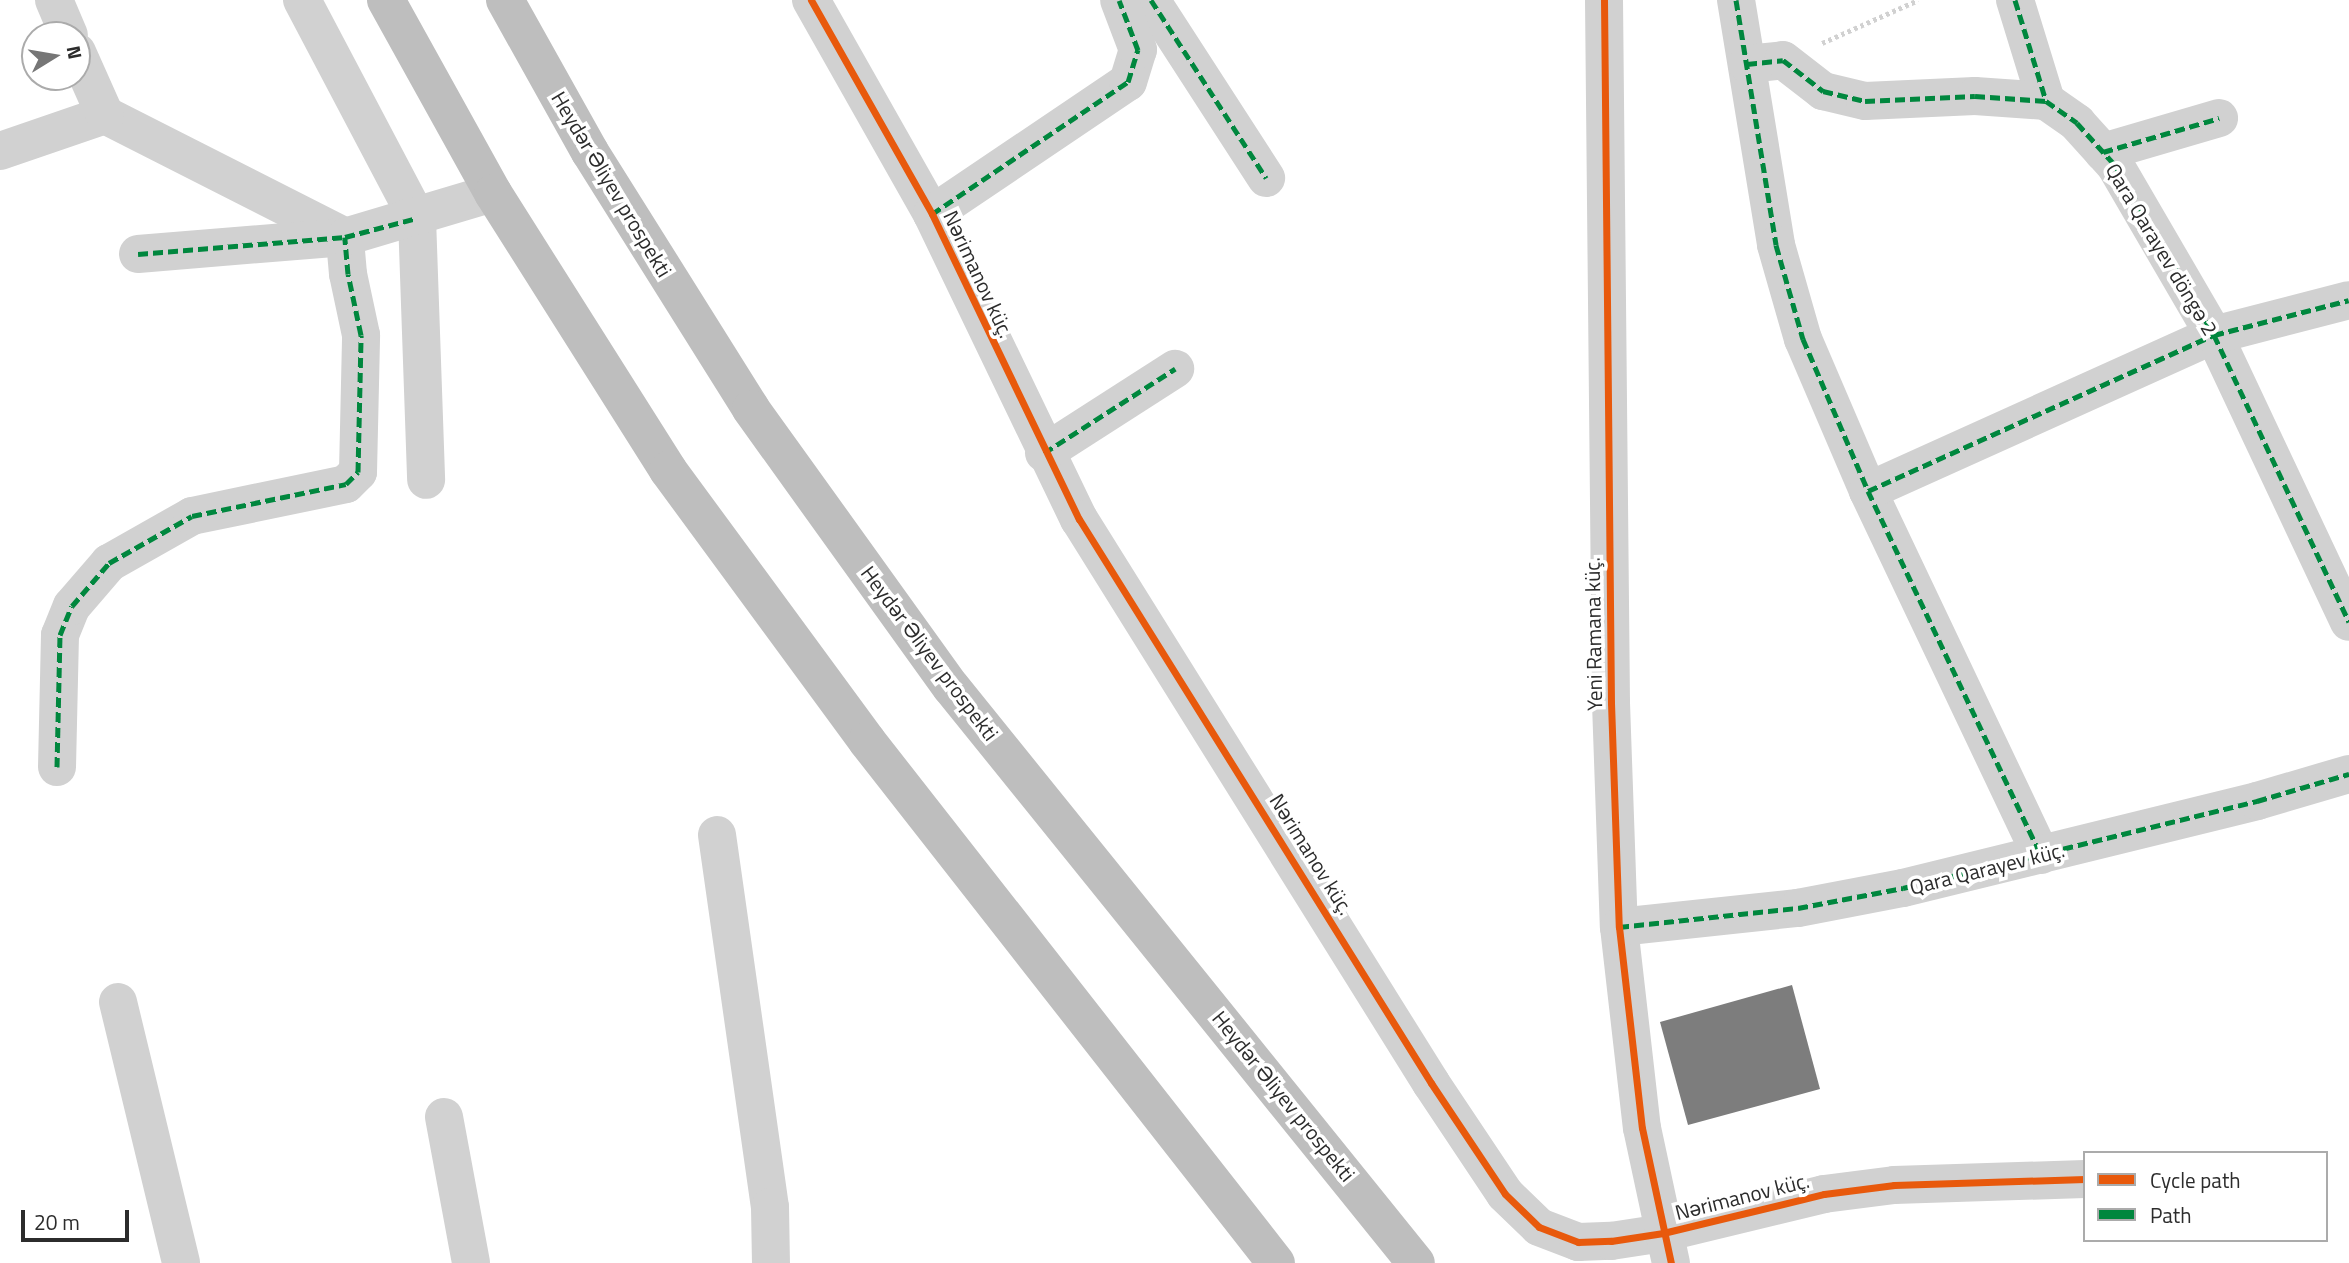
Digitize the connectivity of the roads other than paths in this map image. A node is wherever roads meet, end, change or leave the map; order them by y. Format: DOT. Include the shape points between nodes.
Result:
graph roads {
  1 [pos="54,0"];
  2 [pos="302,0"];
  3 [pos="386,0"];
  4 [pos="505,0"];
  5 [pos="811,0"];
  6 [pos="1119,0"];
  7 [pos="1151,0"];
  8 [pos="1604,0"];
  9 [pos="1736,0"];
  10 [pos="2015,0"];
  11 [pos="63,21"];
  12 [pos="1765,62"];
  13 [pos="91,83"];
  14 [pos="2046,101"];
  15 [pos="105,114"];
  16 [pos="2219,118"];
  17 [pos="0,151"];
  18 [pos="2103,152"];
  19 [pos="1266,178"];
  20 [pos="493,193"];
  21 [pos="932,214"];
  22 [pos="417,218"];
  23 [pos="345,237"];
  24 [pos="138,254"];
  25 [pos="2349,300"];
  26 [pos="2214,335"];
  27 [pos="1175,369"];
  28 [pos="1044,453"];
  29 [pos="426,480"];
  30 [pos="1868,491"];
  31 [pos="2349,622"];
  32 [pos="57,767"];
  33 [pos="2349,774"];
  34 [pos="717,835"];
  35 [pos="2041,855"];
  36 [pos="1619,927"];
  37 [pos="118,1002"];
  38 [pos="444,1117"];
  39 [pos="2083,1179"];
  40 [pos="1667,1248"];
  41 [pos="181,1263"];
  42 [pos="471,1263"];
  43 [pos="771,1263"];
  44 [pos="1276,1263"];
  45 [pos="1416,1263"];
  1 -- 11 [label="street"];
  2 -- 22 [label="street"];
  3 -- 20 [label="highway"];
  4 -- 45 [label="highway, Heydər Əliyev prospekti" via="590,152 751,409 951,687"];
  5 -- 21 [label="street, Nərimanov küç."];
  6 -- 21 [label="street" via="1138,50 1128,82"];
  7 -- 19 [label="street"];
  8 -- 36 [label="street, Yeni Ramana küç." via="1611,704"];
  9 -- 12 [label="street"];
  10 -- 14 [label="street"];
  12 -- 14 [label="street" via="1824,91 1865,101 1975,96"];
  12 -- 30 [label="street" via="1776,245 1803,339"];
  13 -- 15 [label="street"];
  14 -- 18 [label="street, Qara Qarayev döngə 2" via="2077,123"];
  15 -- 17 [label="street"];
  15 -- 23 [label="street"];
  16 -- 18 [label="street"];
  18 -- 26 [label="street, Qara Qarayev döngə 2" via="2166,249"];
  20 -- 22 [label="street"];
  20 -- 44 [label="highway" via="685,493 867,741"];
  21 -- 28 [label="street, Nərimanov küç."];
  22 -- 23 [label="street"];
  22 -- 29 [label="street"];
  23 -- 24 [label="street"];
  23 -- 32 [label="street" via="361,335 358,472 346,484 192,516 109,562 72,606 61,635"];
  25 -- 26 [label="street"];
  26 -- 30 [label="street"];
  26 -- 31 [label="street, Qara Qarayev döngə 2"];
  27 -- 28 [label="street"];
  28 -- 40 [label="street, Nərimanov küç." via="1079,519 1505,1194 1539,1227 1577,1242"];
  30 -- 35 [label="street"];
  33 -- 35 [label="street, Qara Qarayev küç."];
  34 -- 43 [label="street" via="770,1208"];
  35 -- 36 [label="street, Qara Qarayev küç." via="1798,908"];
  36 -- 40 [label="street, Yeni Ramana küç." via="1631,1051"];
  37 -- 41 [label="street"];
  38 -- 42 [label="street"];
  39 -- 40 [label="street, Nərimanov küç." via="1894,1185 1824,1194"];
}
